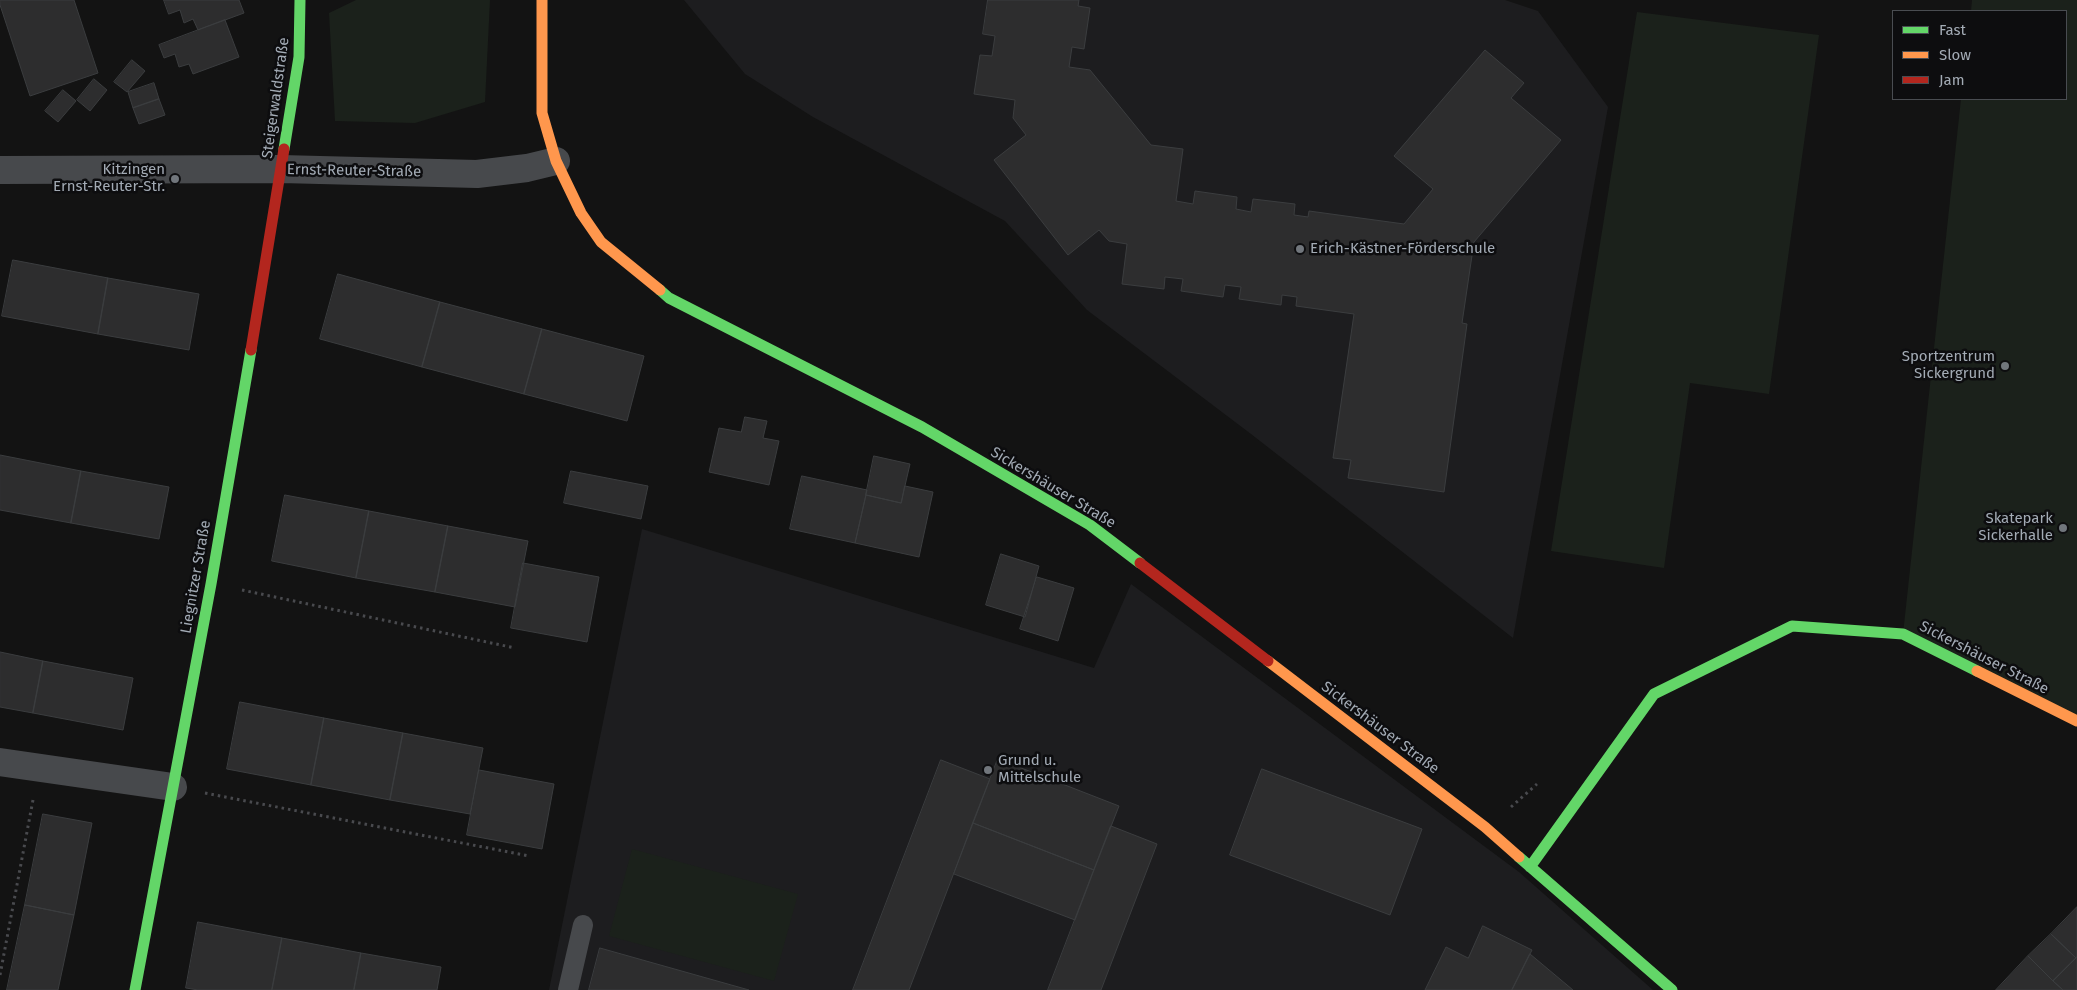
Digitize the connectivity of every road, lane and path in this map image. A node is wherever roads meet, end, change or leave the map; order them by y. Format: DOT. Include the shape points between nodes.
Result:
graph roads {
  1 [pos="300,0"];
  2 [pos="542,0"];
  3 [pos="556,161"];
  4 [pos="281,169"];
  5 [pos="0,170"];
  6 [pos="210,584"];
  7 [pos="515,648"];
  8 [pos="2077,721"];
  9 [pos="0,762"];
  10 [pos="40,768"];
  11 [pos="173,787"];
  12 [pos="528,856"];
  13 [pos="1530,867"];
  14 [pos="583,925"];
  15 [pos="0,975"];
  16 [pos="135,990"];
  17 [pos="568,990"];
  18 [pos="1672,990"];
  1 -- 4 [label="street, Steigerwaldstraße" via="299,57"];
  2 -- 3 [label="street, Sickershäuser Straße" via="542,113"];
  3 -- 4 [label="street, Ernst-Reuter-Straße" via="477,174"];
  3 -- 13 [label="street, Sickershäuser Straße" via="581,213 601,242 669,298 922,428 1090,525 1477,821"];
  4 -- 5 [label="street, Ernst-Reuter-Straße"];
  4 -- 6 [label="street, Liegnitzer Straße"];
  6 -- 7 [label="path"];
  6 -- 11 [label="street, Liegnitzer Straße"];
  8 -- 13 [label="street, Sickershäuser Straße" via="1903,634 1792,626 1654,694"];
  9 -- 10 [label="street"];
  10 -- 11 [label="street"];
  10 -- 15 [label="path"];
  11 -- 12 [label="path"];
  11 -- 16 [label="street, Liegnitzer Straße"];
  13 -- 18 [label="street, Sickershäuser Straße"];
  14 -- 17 [label="lane"];
}
